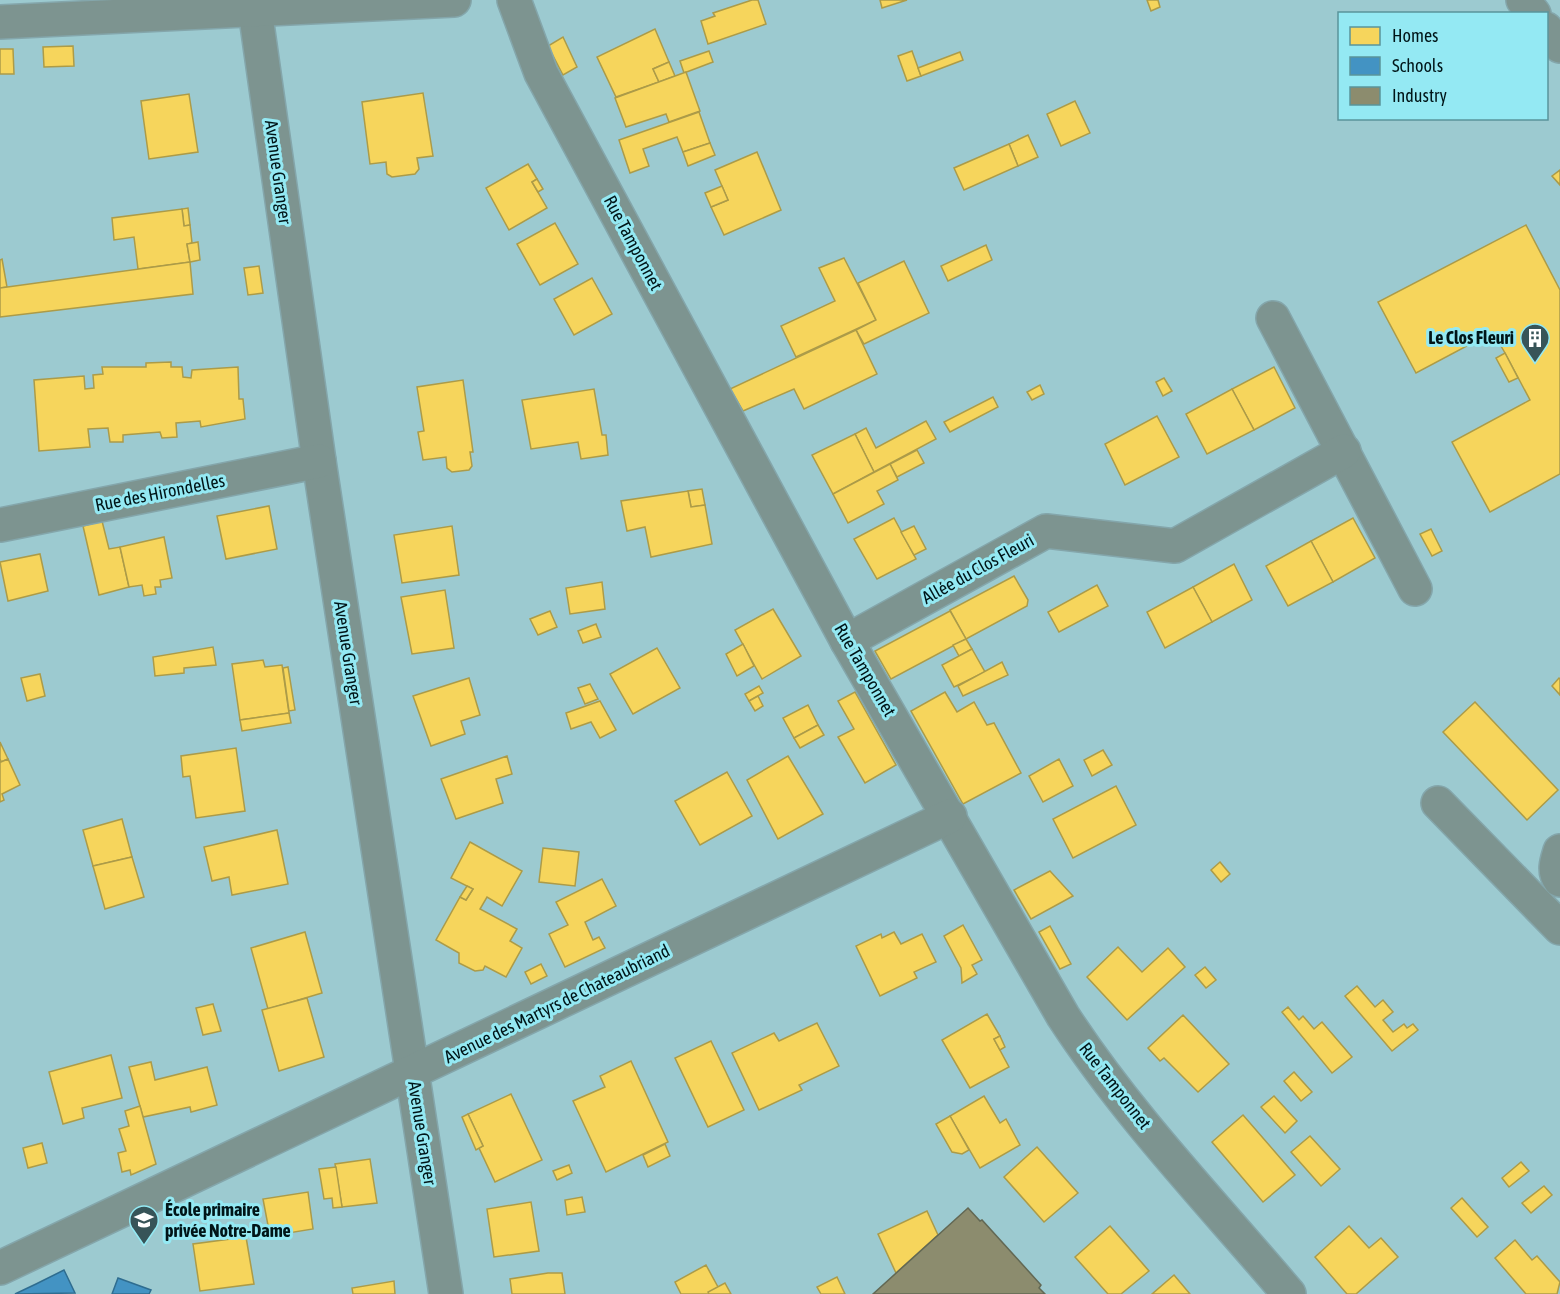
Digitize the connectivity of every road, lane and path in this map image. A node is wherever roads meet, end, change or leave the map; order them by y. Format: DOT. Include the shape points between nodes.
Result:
graph roads {
  1 [pos="454,0"];
  2 [pos="513,0"];
  3 [pos="1522,0"];
  4 [pos="255,10"];
  5 [pos="1532,12"];
  6 [pos="0,22"];
  7 [pos="1548,31"];
  8 [pos="1560,46"];
  9 [pos="1273,318"];
  10 [pos="1344,451"];
  11 [pos="319,461"];
  12 [pos="0,525"];
  13 [pos="1415,589"];
  14 [pos="847,641"];
  15 [pos="1438,802"];
  16 [pos="950,816"];
  17 [pos="1560,851"];
  18 [pos="1560,880"];
  19 [pos="1560,928"];
  20 [pos="412,1074"];
  21 [pos="0,1268"];
  22 [pos="446,1294"];
  23 [pos="1289,1294"];
  1 -- 4 [label="street"];
  2 -- 14 [label="street, Rue Tamponnet" via="541,73"];
  3 -- 5 [label="street"];
  4 -- 6 [label="street"];
  4 -- 11 [label="street, Avenue Granger"];
  7 -- 8 [label="street"];
  9 -- 10 [label="street"];
  10 -- 13 [label="street"];
  10 -- 14 [label="street, Allée du Clos Fleuri" via="1175,546 1046,531"];
  11 -- 12 [label="street, Rue des Hirondelles"];
  11 -- 20 [label="street, Avenue Granger"];
  14 -- 16 [label="street, Rue Tamponnet"];
  15 -- 19 [label="street"];
  16 -- 20 [label="street, Avenue des Martyrs de Chateaubriand"];
  16 -- 23 [label="street, Rue Tamponnet" via="1087,1054"];
  17 -- 18 [label="street" via="1556,875"];
  20 -- 21 [label="street, Avenue des Martyrs de Chateaubriand"];
  20 -- 22 [label="street, Avenue Granger"];
}
